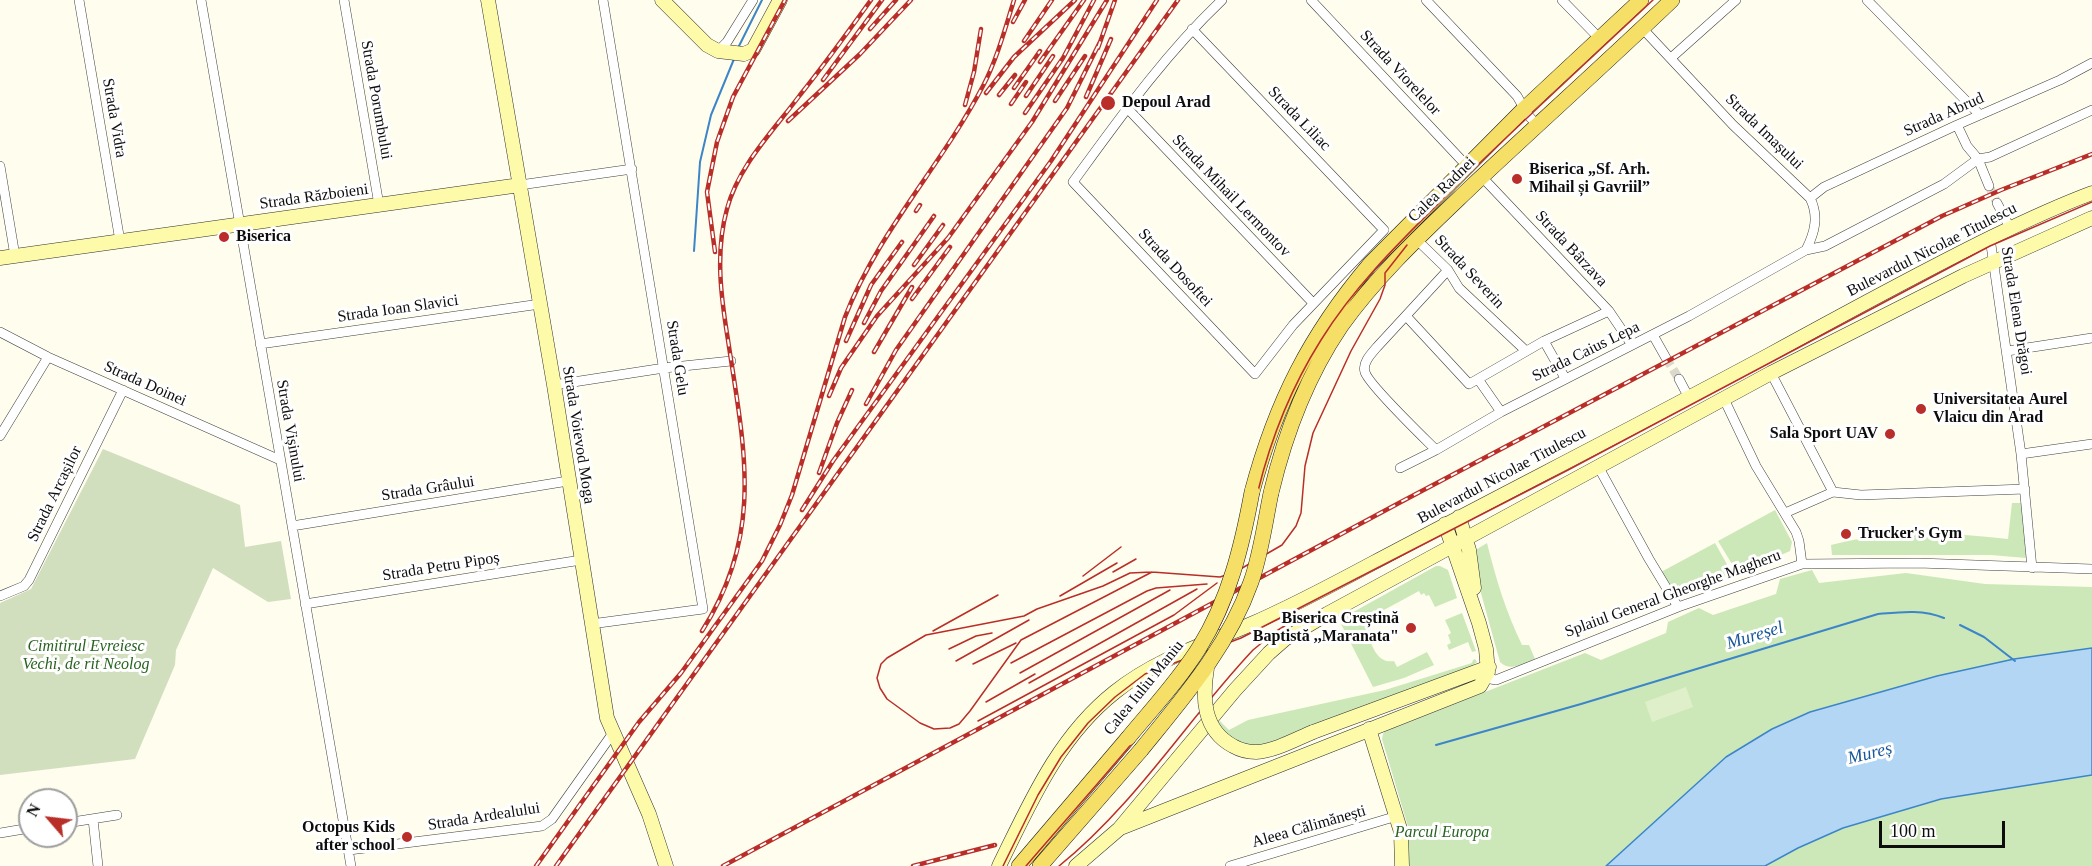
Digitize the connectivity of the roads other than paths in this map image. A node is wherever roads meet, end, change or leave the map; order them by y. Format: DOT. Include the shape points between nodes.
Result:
graph roads {
  1 [pos="79,0"];
  2 [pos="201,0"];
  3 [pos="344,0"];
  4 [pos="488,0"];
  5 [pos="603,0"];
  6 [pos="662,0"];
  7 [pos="753,0"];
  8 [pos="780,0"];
  9 [pos="1222,0"];
  10 [pos="1311,0"];
  11 [pos="1426,0"];
  12 [pos="1562,0"];
  13 [pos="1641,0"];
  14 [pos="1671,0"];
  15 [pos="1736,0"];
  16 [pos="1867,0"];
  17 [pos="1192,28"];
  18 [pos="1642,28"];
  19 [pos="1600,39"];
  20 [pos="722,52"];
  21 [pos="1671,58"];
  22 [pos="2092,63"];
  23 [pos="1127,108"];
  24 [pos="1524,109"];
  25 [pos="2092,110"];
  26 [pos="1980,115"];
  27 [pos="1537,124"];
  28 [pos="1957,125"];
  29 [pos="1978,159"];
  30 [pos="0,166"];
  31 [pos="1467,166"];
  32 [pos="632,169"];
  33 [pos="1482,177"];
  34 [pos="520,185"];
  35 [pos="1989,186"];
  36 [pos="2092,193"];
  37 [pos="1810,198"];
  38 [pos="1997,203"];
  39 [pos="379,205"];
  40 [pos="2092,218"];
  41 [pos="239,224"];
  42 [pos="2010,228"];
  43 [pos="1990,238"];
  44 [pos="1417,240"];
  45 [pos="120,241"];
  46 [pos="1806,250"];
  47 [pos="15,256"];
  48 [pos="0,258"];
  49 [pos="1992,262"];
  50 [pos="1448,270"];
  51 [pos="1313,303"];
  52 [pos="540,304"];
  53 [pos="1609,311"];
  54 [pos="1407,317"];
  55 [pos="0,332"];
  56 [pos="1653,336"];
  57 [pos="2092,338"];
  58 [pos="1544,341"];
  59 [pos="260,344"];
  60 [pos="1632,345"];
  61 [pos="1526,351"];
  62 [pos="2007,351"];
  63 [pos="48,357"];
  64 [pos="1666,358"];
  65 [pos="731,361"];
  66 [pos="664,368"];
  67 [pos="1771,373"];
  68 [pos="1565,378"];
  69 [pos="1679,379"];
  70 [pos="1479,380"];
  71 [pos="554,386"];
  72 [pos="123,390"];
  73 [pos="1689,398"];
  74 [pos="1724,399"];
  75 [pos="1501,412"];
  76 [pos="0,436"];
  77 [pos="1268,436"];
  78 [pos="2092,444"];
  79 [pos="1436,450"];
  80 [pos="2021,454"];
  81 [pos="280,460"];
  82 [pos="1400,468"];
  83 [pos="1599,468"];
  84 [pos="568,481"];
  85 [pos="2025,489"];
  86 [pos="1833,492"];
  87 [pos="1785,513"];
  88 [pos="1459,517"];
  89 [pos="1445,524"];
  90 [pos="292,526"];
  91 [pos="1466,539"];
  92 [pos="1453,546"];
  93 [pos="581,560"];
  94 [pos="1802,564"];
  95 [pos="2032,568"];
  96 [pos="2092,569"];
  97 [pos="0,596"];
  98 [pos="305,604"];
  99 [pos="1678,607"];
  100 [pos="1479,623"];
  101 [pos="591,624"];
  102 [pos="1207,668"];
  103 [pos="1487,673"];
  104 [pos="1369,729"];
  105 [pos="613,733"];
  106 [pos="117,815"];
  107 [pos="1397,816"];
  108 [pos="93,819"];
  109 [pos="78,821"];
  110 [pos="1119,829"];
  111 [pos="18,830"];
  112 [pos="0,833"];
  113 [pos="349,850"];
  114 [pos="98,866"];
  115 [pos="351,866"];
  116 [pos="666,866"];
  117 [pos="999,866"];
  118 [pos="1019,866"];
  119 [pos="1040,866"];
  120 [pos="1076,866"];
  121 [pos="1230,866"];
  122 [pos="1402,866"];
  1 -- 45 [label="street, Strada Vidra"];
  2 -- 41 [label="street, Strada Vișinului"];
  3 -- 39 [label="street, Strada Porumbului"];
  4 -- 34 [label="street, Strada Voievod Moga"];
  5 -- 32 [label="street, Strada Gelu"];
  6 -- 20 [label="street" via="703,43"];
  7 -- 20 [label="street"];
  8 -- 20 [label="street" via="753,50 744,54"];
  9 -- 17 [label="street"];
  10 -- 31 [label="street, Strada Viorelelor"];
  11 -- 24 [label="street" via="1517,96"];
  12 -- 19 [label="street"];
  13 -- 19 [label="main road, Calea Radnei"];
  14 -- 18 [label="main road, Calea Radnei"];
  15 -- 21 [label="street"];
  16 -- 26 [label="street"];
  17 -- 23 [label="street"];
  17 -- 51 [label="street, Strada Liliac" via="1384,230"];
  18 -- 21 [label="street, Strada Imașului"];
  18 -- 27 [label="main road, Calea Radnei"];
  19 -- 24 [label="main road, Calea Radnei"];
  21 -- 37 [label="street, Strada Imașului" via="1733,125"];
  22 -- 26 [label="street, Strada Abrud"];
  23 -- 51 [label="street, Strada Mihail Lermontov"];
  23 -- 51 [label="street, Strada Dosoftei" via="1073,182 1255,374"];
  24 -- 27 [label="street"];
  24 -- 31 [label="main road, Calea Radnei"];
  25 -- 29 [label="street"];
  26 -- 28 [label="street, Strada Abrud"];
  27 -- 33 [label="main road, Calea Radnei"];
  28 -- 29 [label="street"];
  28 -- 37 [label="street, Strada Abrud" via="1824,186"];
  29 -- 35 [label="street"];
  29 -- 46 [label="street" via="1944,184 1825,246"];
  30 -- 47 [label="street"];
  31 -- 77 [label="main road, Calea Radnei" via="1370,264 1334,308 1294,375"];
  32 -- 34 [label="street, Strada Războieni"];
  32 -- 66 [label="street, Strada Gelu"];
  33 -- 44 [label="main road, Calea Radnei"];
  33 -- 53 [label="street, Strada Bârzava"];
  34 -- 39 [label="street, Strada Războieni"];
  34 -- 52 [label="street, Strada Voievod Moga"];
  36 -- 42 [label="street, Bulevardul Nicolae Titulescu"];
  37 -- 46 [label="street" via="1816,211 1814,236"];
  38 -- 42 [label="street"];
  39 -- 41 [label="street, Strada Războieni"];
  40 -- 49 [label="street"];
  41 -- 45 [label="street, Strada Războieni"];
  41 -- 59 [label="street, Strada Vișinului"];
  42 -- 43 [label="street, Bulevardul Nicolae Titulescu"];
  43 -- 49 [label="street, Strada Elena Drăgoi"];
  43 -- 73 [label="street, Bulevardul Nicolae Titulescu" via="1893,286"];
  44 -- 50 [label="street, Strada Severin"];
  44 -- 102 [label="main road, Calea Radnei, bridge" via="1342,325 1307,387 1284,443 1250,586"];
  45 -- 47 [label="street, Strada Războieni"];
  46 -- 56 [label="street, Strada Caius Lepa"];
  47 -- 48 [label="street, Strada Războieni"];
  49 -- 62 [label="street, Strada Elena Drăgoi"];
  49 -- 67 [label="street"];
  50 -- 54 [label="street"];
  50 -- 61 [label="street, Strada Severin" via="1459,288"];
  52 -- 59 [label="street, Strada Ioan Slavici"];
  52 -- 71 [label="street, Strada Voievod Moga"];
  53 -- 58 [label="street"];
  53 -- 60 [label="street, Strada Bârzava"];
  54 -- 70 [label="street" via="1469,384"];
  54 -- 79 [label="street" via="1368,358 1365,373"];
  55 -- 63 [label="street, Strada Doinei"];
  56 -- 60 [label="street, Strada Caius Lepa"];
  56 -- 64 [label="street"];
  57 -- 62 [label="street"];
  58 -- 61 [label="street"];
  58 -- 68 [label="street"];
  59 -- 81 [label="street, Strada Vișinului"];
  60 -- 68 [label="street, Strada Caius Lepa"];
  61 -- 70 [label="street"];
  62 -- 80 [label="street, Strada Elena Drăgoi"];
  63 -- 72 [label="street, Strada Doinei"];
  63 -- 76 [label="street"];
  65 -- 66 [label="street"];
  66 -- 71 [label="street"];
  66 -- 101 [label="street, Strada Gelu" via="703,609"];
  67 -- 74 [label="street"];
  67 -- 86 [label="street"];
  68 -- 75 [label="street, Strada Caius Lepa"];
  69 -- 73 [label="street"];
  70 -- 75 [label="street"];
  71 -- 84 [label="street, Strada Voievod Moga"];
  72 -- 81 [label="street, Strada Doinei"];
  72 -- 97 [label="street, Strada Arcașilor" via="29,580"];
  73 -- 88 [label="street, Bulevardul Nicolae Titulescu"];
  74 -- 83 [label="street"];
  74 -- 87 [label="street" via="1756,466"];
  75 -- 79 [label="street, Strada Caius Lepa"];
  77 -- 118 [label="main road, Calea Iuliu Maniu, bridge" via="1237,564 1199,649"];
  78 -- 80 [label="street"];
  79 -- 82 [label="street, Strada Caius Lepa"];
  80 -- 85 [label="street, Strada Elena Drăgoi"];
  81 -- 90 [label="street, Strada Vișinului"];
  83 -- 91 [label="street"];
  83 -- 99 [label="street"];
  84 -- 90 [label="street, Strada Grâului"];
  84 -- 93 [label="street, Strada Voievod Moga"];
  85 -- 86 [label="street" via="1861,495"];
  85 -- 95 [label="street, Strada Elena Drăgoi"];
  86 -- 87 [label="street"];
  87 -- 94 [label="street" via="1799,541"];
  88 -- 89 [label="street, Bulevardul Nicolae Titulescu"];
  88 -- 91 [label="street"];
  89 -- 92 [label="street"];
  89 -- 117 [label="street, Bulevardul Nicolae Titulescu" via="1303,600 1176,655 1119,689 1077,730 1051,764"];
  90 -- 98 [label="street, Strada Vișinului"];
  91 -- 92 [label="street"];
  91 -- 100 [label="street"];
  92 -- 100 [label="street"];
  92 -- 110 [label="street" via="1285,639 1235,690"];
  93 -- 98 [label="street, Strada Petru Pipoș"];
  93 -- 101 [label="street, Strada Voievod Moga"];
  94 -- 95 [label="street, Splaiul General Gheorghe Magheru" via="1918,563"];
  94 -- 99 [label="street, Splaiul General Gheorghe Magheru"];
  95 -- 96 [label="street, Splaiul General Gheorghe Magheru"];
  98 -- 113 [label="street, Strada Vișinului"];
  99 -- 103 [label="street, Splaiul General Gheorghe Magheru" via="1496,680"];
  100 -- 103 [label="street"];
  101 -- 105 [label="street, Strada Voievod Moga"];
  102 -- 103 [label="street, bridge" via="1203,698 1206,713 1214,729 1229,743 1248,752 1263,751"];
  102 -- 119 [label="main road, bridge"];
  103 -- 104 [label="street, Splaiul General Gheorghe Magheru" via="1480,686"];
  104 -- 107 [label="street"];
  104 -- 110 [label="street, Splaiul General Gheorghe Magheru"];
  105 -- 113 [label="street, Strada Ardealului" via="552,819 542,826"];
  105 -- 116 [label="street, Strada Voievod Moga" via="649,814"];
  106 -- 108 [label="street"];
  107 -- 121 [label="street, Aleea Călimănești"];
  107 -- 122 [label="street"];
  108 -- 109 [label="street"];
  108 -- 114 [label="street"];
  110 -- 120 [label="street"];
  111 -- 112 [label="street"];
  113 -- 115 [label="street, Strada Vișinului"];
}
